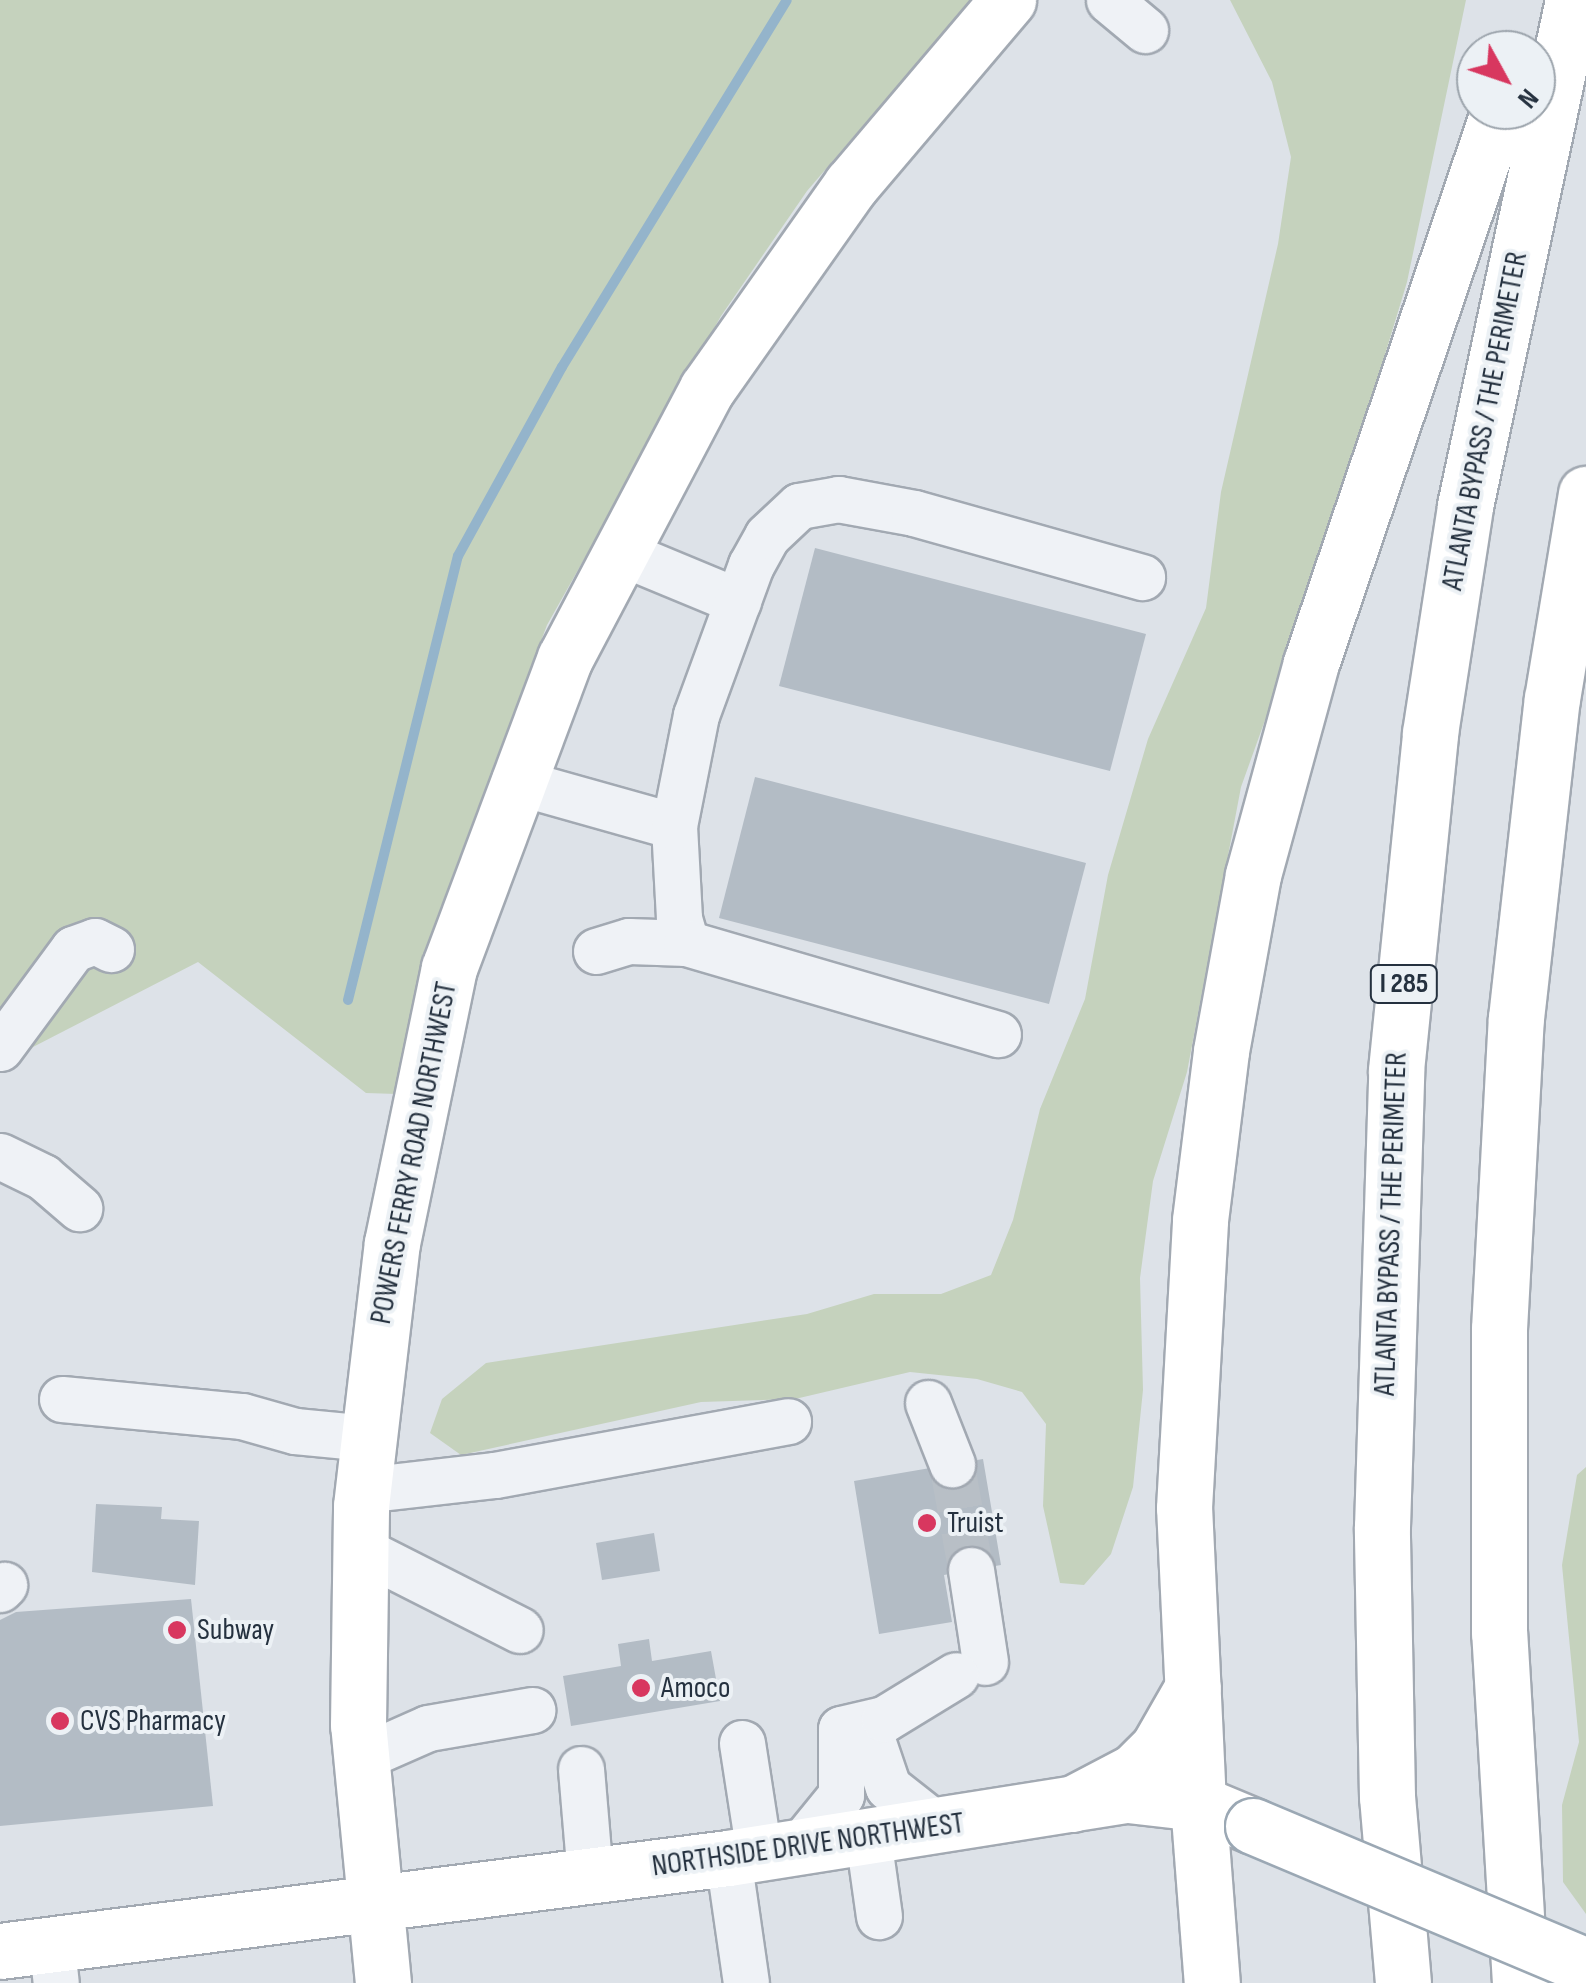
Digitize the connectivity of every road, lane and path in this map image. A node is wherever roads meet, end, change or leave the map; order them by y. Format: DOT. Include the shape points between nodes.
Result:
graph roads {
  1 [pos="1008,0"];
  2 [pos="1109,0"];
  3 [pos="1538,0"];
  4 [pos="1573,0"];
  5 [pos="1145,30"];
  6 [pos="1527,30"];
  7 [pos="1492,130"];
  8 [pos="1586,494"];
  9 [pos="618,551"];
  10 [pos="1142,577"];
  11 [pos="738,601"];
  12 [pos="514,781"];
  13 [pos="674,826"];
  14 [pos="686,943"];
  15 [pos="112,949"];
  16 [pos="596,952"];
  17 [pos="998,1034"];
  18 [pos="0,1048"];
  19 [pos="0,1156"];
  20 [pos="79,1208"];
  21 [pos="62,1398"];
  22 [pos="928,1403"];
  23 [pos="788,1422"];
  24 [pos="365,1464"];
  25 [pos="952,1464"];
  26 [pos="360,1548"];
  27 [pos="971,1570"];
  28 [pos="520,1630"];
  29 [pos="1193,1687"];
  30 [pos="532,1710"];
  31 [pos="854,1728"];
  32 [pos="742,1743"];
  33 [pos="360,1758"];
  34 [pos="581,1769"];
  35 [pos="1072,1804"];
  36 [pos="1198,1804"];
  37 [pos="938,1827"];
  38 [pos="868,1838"];
  39 [pos="762,1853"];
  40 [pos="590,1876"];
  41 [pos="372,1904"];
  42 [pos="879,1916"];
  43 [pos="36,1960"];
  44 [pos="1586,1966"];
  45 [pos="383,1983"];
  46 [pos="746,1983"];
  47 [pos="1212,1983"];
  48 [pos="1403,1983"];
  49 [pos="1520,1983"];
  1 -- 9 [label="main road, POWERS FERRY ROAD NORTHWEST" via="774,288 707,389"];
  2 -- 5 [label="lane"];
  3 -- 6 [label="main road"];
  4 -- 48 [label="main road, ATLANTA BYPASS / THE PERIMETER / I 285" via="1464,506 1430,733 1396,1070 1382,1528 1386,1797"];
  7 -- 29 [label="main road" via="1316,645 1252,876 1200,1220 1184,1508"];
  8 -- 49 [label="main road" via="1552,699 1516,1018 1499,1329 1499,1633"];
  9 -- 11 [label="lane"];
  9 -- 12 [label="main road, POWERS FERRY ROAD NORTHWEST"];
  10 -- 11 [label="lane" via="838,498 800,506 767,536"];
  11 -- 13 [label="lane" via="696,714"];
  12 -- 13 [label="lane"];
  12 -- 24 [label="main road, POWERS FERRY ROAD NORTHWEST" via="449,968 418,1101 392,1243"];
  13 -- 14 [label="lane" via="678,918"];
  14 -- 16 [label="lane" via="630,941"];
  14 -- 17 [label="lane"];
  15 -- 18 [label="lane" via="94,941 73,950"];
  19 -- 20 [label="lane" via="43,1177"];
  21 -- 24 [label="lane" via="242,1416"];
  22 -- 25 [label="lane"];
  23 -- 24 [label="lane" via="495,1476"];
  24 -- 26 [label="main road, POWERS FERRY ROAD NORTHWEST"];
  26 -- 28 [label="lane"];
  26 -- 33 [label="main road, POWERS FERRY ROAD NORTHWEST"];
  27 -- 31 [label="lane" via="971,1668"];
  29 -- 35 [label="main road" via="1158,1748 1135,1771"];
  29 -- 36 [label="main road"];
  30 -- 33 [label="lane" via="428,1728"];
  31 -- 37 [label="lane" via="888,1787"];
  31 -- 39 [label="lane" via="841,1795"];
  32 -- 39 [label="lane"];
  33 -- 41 [label="main road, POWERS FERRY ROAD NORTHWEST"];
  34 -- 40 [label="lane"];
  35 -- 36 [label="main road, NORTHSIDE DRIVE NORTHWEST" via="1128,1796"];
  35 -- 37 [label="main road, NORTHSIDE DRIVE NORTHWEST"];
  36 -- 44 [label="main road, NORTHSIDE DRIVE NORTHWEST, bridge"];
  36 -- 47 [label="main road"];
  37 -- 38 [label="main road, NORTHSIDE DRIVE NORTHWEST"];
  38 -- 39 [label="main road, NORTHSIDE DRIVE NORTHWEST"];
  38 -- 42 [label="lane"];
  39 -- 40 [label="main road, NORTHSIDE DRIVE NORTHWEST"];
  39 -- 46 [label="lane"];
  40 -- 41 [label="main road, NORTHSIDE DRIVE NORTHWEST"];
  41 -- 43 [label="main road, NORTHSIDE DRIVE NORTHWEST"];
  41 -- 45 [label="main road, POWERS FERRY ROAD NORTHWEST"];
}
